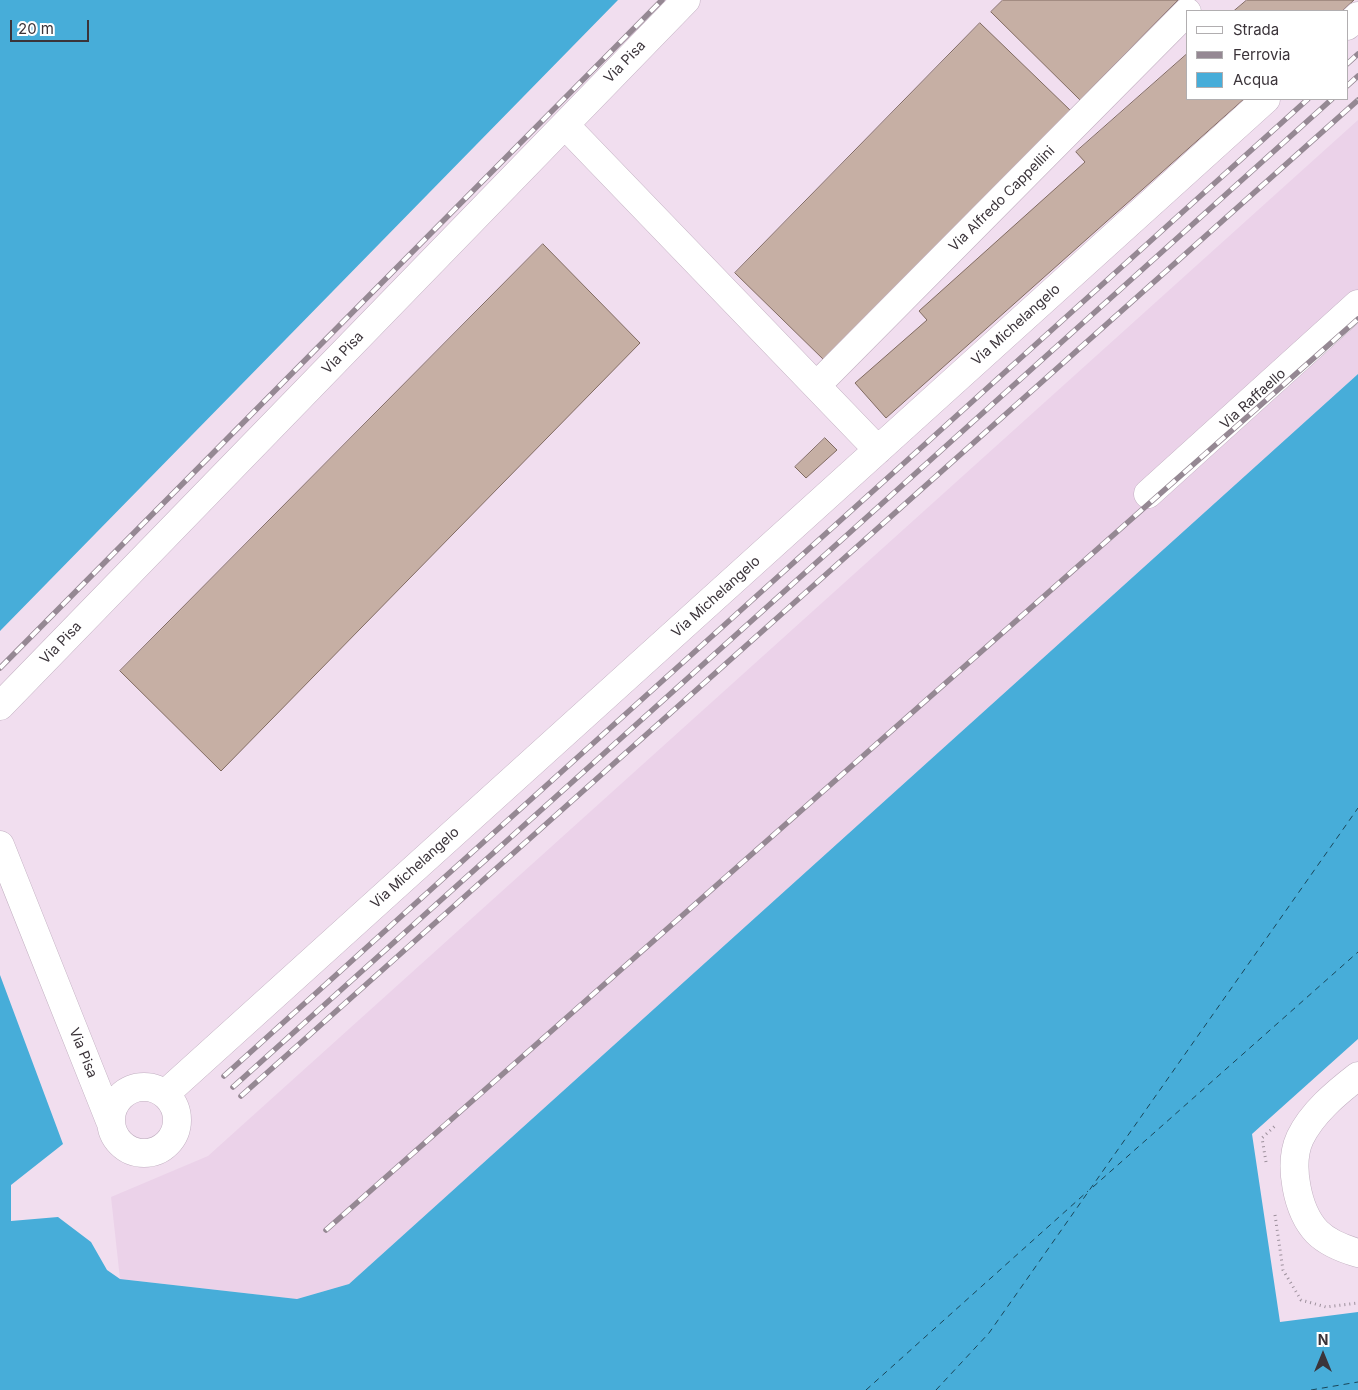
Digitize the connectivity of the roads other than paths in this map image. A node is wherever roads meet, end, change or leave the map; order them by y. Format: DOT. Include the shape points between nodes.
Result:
graph roads {
  1 [pos="686,0"];
  2 [pos="1199,0"];
  3 [pos="1189,10"];
  4 [pos="1186,13"];
  5 [pos="1358,16"];
  6 [pos="1348,25"];
  7 [pos="1265,100"];
  8 [pos="564,125"];
  9 [pos="1358,304"];
  10 [pos="817,386"];
  11 [pos="878,450"];
  12 [pos="1148,494"];
  13 [pos="0,706"];
  14 [pos="0,845"];
  15 [pos="1358,1076"];
  16 [pos="165,1094"];
  17 [pos="110,1121"];
  18 [pos="1358,1253"];
  1 -- 8 [label="lane, Via Pisa"];
  2 -- 3 [label="lane, Via Alfredo Cappellini"];
  4 -- 10 [label="lane, Via Alfredo Cappellini"];
  5 -- 6 [label="lane"];
  7 -- 11 [label="lane, Via Michelangelo"];
  8 -- 10 [label="lane"];
  8 -- 13 [label="lane, Via Pisa"];
  9 -- 12 [label="lane, Via Raffaello"];
  10 -- 11 [label="lane"];
  11 -- 16 [label="lane, Via Michelangelo"];
  14 -- 17 [label="lane, Via Pisa"];
  15 -- 18 [label="lane" via="1314,1117 1300,1139 1294,1168 1305,1214 1317,1232 1340,1247"];
  16 -- 17 [label="lane" via="139,1087 128,1090 112,1110"];
  16 -- 17 [label="lane" via="176,1112 177,1124 170,1140 161,1148 143,1153 132,1151 117,1140"];
}
